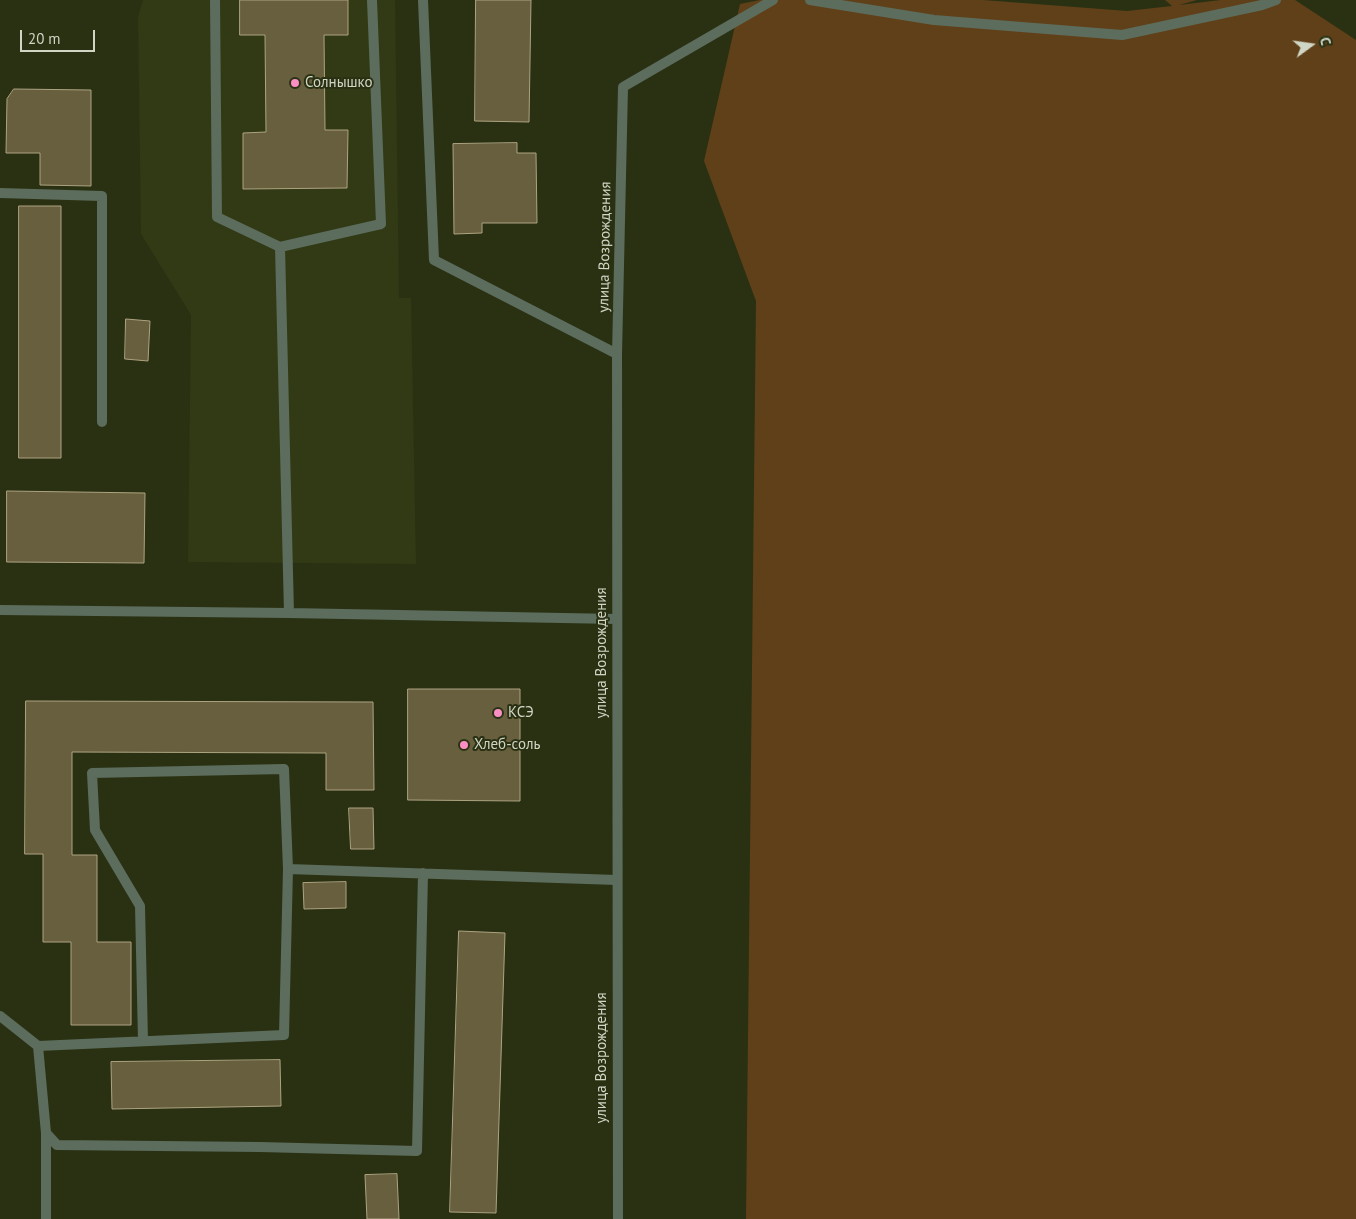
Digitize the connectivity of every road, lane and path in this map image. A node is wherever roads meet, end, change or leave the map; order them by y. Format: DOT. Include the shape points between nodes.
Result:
graph roads {
  1 [pos="216,0"];
  2 [pos="372,0"];
  3 [pos="423,0"];
  4 [pos="773,0"];
  5 [pos="810,0"];
  6 [pos="1276,0"];
  7 [pos="0,193"];
  8 [pos="280,247"];
  9 [pos="617,354"];
  10 [pos="102,422"];
  11 [pos="0,610"];
  12 [pos="289,613"];
  13 [pos="617,618"];
  14 [pos="288,869"];
  15 [pos="422,873"];
  16 [pos="617,880"];
  17 [pos="0,1016"];
  18 [pos="143,1041"];
  19 [pos="38,1046"];
  20 [pos="46,1134"];
  21 [pos="46,1219"];
  22 [pos="618,1219"];
  1 -- 8 [label="street" via="217,217"];
  2 -- 8 [label="street" via="381,224"];
  3 -- 9 [label="street" via="434,260"];
  4 -- 9 [label="street, улица Возрождения" via="624,86"];
  5 -- 6 [label="street" via="934,20 1122,35"];
  7 -- 10 [label="street" via="102,196"];
  8 -- 12 [label="street"];
  9 -- 13 [label="street, улица Возрождения"];
  11 -- 12 [label="street"];
  12 -- 13 [label="street"];
  13 -- 16 [label="street, улица Возрождения"];
  14 -- 15 [label="street"];
  14 -- 18 [label="street" via="284,1035"];
  14 -- 18 [label="street" via="284,769 92,773 95,830 140,906"];
  15 -- 16 [label="street"];
  15 -- 20 [label="street" via="417,1151 57,1145"];
  16 -- 22 [label="street, улица Возрождения"];
  17 -- 19 [label="street"];
  18 -- 19 [label="street"];
  19 -- 20 [label="street"];
  20 -- 21 [label="street"];
}
